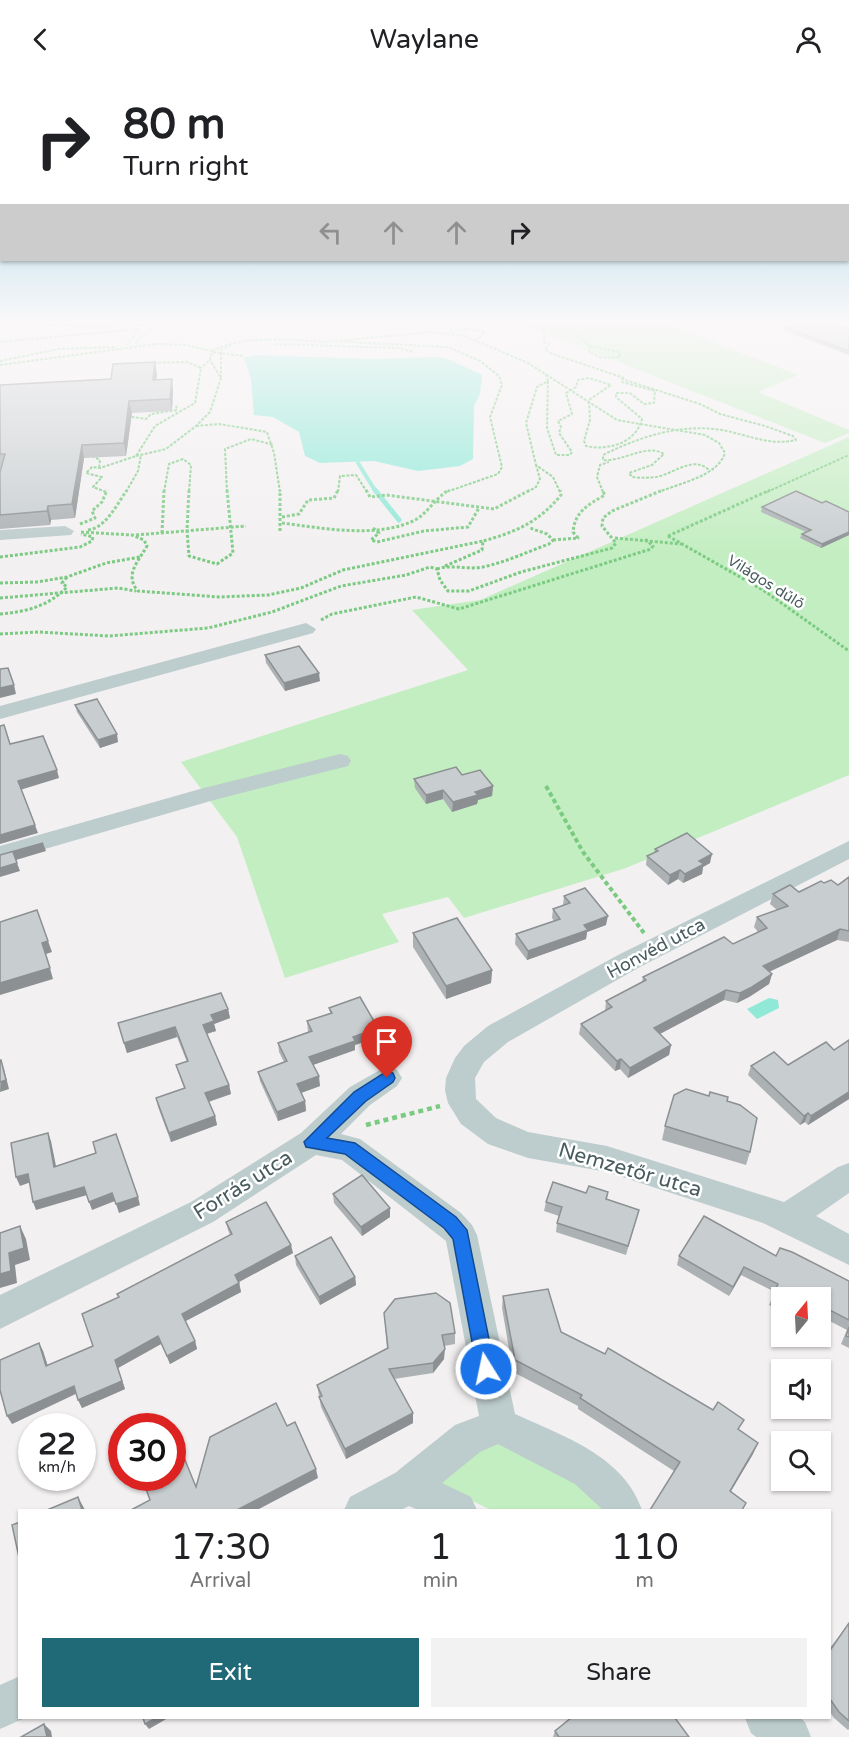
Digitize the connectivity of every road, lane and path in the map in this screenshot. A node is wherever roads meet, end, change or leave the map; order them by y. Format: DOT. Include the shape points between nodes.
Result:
graph roads {
  1 [pos="195,401"];
  2 [pos="213,401"];
  3 [pos="496,401"];
  4 [pos="533,401"];
  5 [pos="548,401"];
  6 [pos="568,401"];
  7 [pos="589,401"];
  8 [pos="591,401"];
  9 [pos="621,401"];
  10 [pos="638,401"];
  11 [pos="654,401"];
  12 [pos="690,401"];
  13 [pos="176,405"];
  14 [pos="118,416"];
  15 [pos="641,425"];
  16 [pos="196,426"];
  17 [pos="683,430"];
  18 [pos="274,445"];
  19 [pos="95,453"];
  20 [pos="141,455"];
  21 [pos="849,455"];
  22 [pos="136,456"];
  23 [pos="610,462"];
  24 [pos="536,465"];
  25 [pos="99,468"];
  26 [pos="710,471"];
  27 [pos="432,501"];
  28 [pos="479,508"];
  29 [pos="282,517"];
  30 [pos="282,523"];
  31 [pos="246,526"];
  32 [pos="229,528"];
  33 [pos="372,528"];
  34 [pos="530,528"];
  35 [pos="65,531"];
  36 [pos="187,531"];
  37 [pos="280,531"];
  38 [pos="162,533"];
  39 [pos="0,535"];
  40 [pos="132,535"];
  41 [pos="615,538"];
  42 [pos="645,539"];
  43 [pos="553,540"];
  44 [pos="483,541"];
  45 [pos="685,544"];
  46 [pos="140,557"];
  47 [pos="445,566"];
  48 [pos="437,569"];
  49 [pos="67,577"];
  50 [pos="0,583"];
  51 [pos="138,591"];
  52 [pos="62,592"];
  53 [pos="0,598"];
  54 [pos="0,614"];
  55 [pos="306,629"];
  56 [pos="0,634"];
  57 [pos="849,651"];
  58 [pos="0,713"];
  59 [pos="340,761"];
  60 [pos="546,786"];
  61 [pos="849,849"];
  62 [pos="0,854"];
  63 [pos="656,948"];
  64 [pos="470,1059"];
  65 [pos="387,1078"];
  66 [pos="434,1108"];
  67 [pos="358,1127"];
  68 [pos="312,1142"];
  69 [pos="849,1176"];
  70 [pos="787,1218"];
  71 [pos="849,1250"];
  72 [pos="0,1313"];
  73 [pos="499,1426"];
  74 [pos="408,1486"];
  75 [pos="365,1509"];
  76 [pos="456,1509"];
  77 [pos="623,1509"];
  78 [pos="18,1698"];
  79 [pos="0,1708"];
  80 [pos="767,1719"];
  81 [pos="790,1737"];
  1 -- 22 [label="path" via="155,426"];
  2 -- 16 [label="path" via="210,412"];
  3 -- 27 [label="path" via="490,417 502,466 498,474 453,487"];
  4 -- 24 [label="path" via="526,423"];
  5 -- 6 [label="path" via="548,428 556,455 562,456 572,452 559,433 558,421 572,414"];
  7 -- 15 [label="path" via="586,447 602,450 639,431"];
  8 -- 15 [label="path" via="617,420"];
  9 -- 15 [label="path" via="642,419"];
  10 -- 11 [label="path" via="647,405"];
  12 -- 17 [label="path" via="796,440 779,444 716,429"];
  13 -- 14 [label="path" via="177,410 152,414 146,419"];
  15 -- 17 [label="path"];
  16 -- 18 [label="path" via="219,424 267,432"];
  16 -- 20 [label="path" via="166,449"];
  17 -- 23 [label="path" via="637,438 603,456 603,460"];
  17 -- 26 [label="path" via="719,443 724,453 722,463"];
  18 -- 29 [label="path"];
  18 -- 32 [label="path" via="251,438 225,449"];
  19 -- 25 [label="path" via="91,457 100,460"];
  20 -- 22 [label="path"];
  20 -- 40 [label="path" via="142,462 132,481 103,523 97,530 75,532"];
  21 -- 45 [label="path, Világos dűlő" via="668,536"];
  22 -- 25 [label="path"];
  23 -- 26 [label="path" via="659,450 664,454 660,459 629,473 632,477 656,477 696,463"];
  23 -- 43 [label="path" via="597,470 605,495 573,518 573,532 578,538"];
  24 -- 28 [label="path" via="540,479 536,487 494,509"];
  24 -- 34 [label="path" via="554,479 561,495"];
  25 -- 35 [label="path" via="92,467 87,472 102,477 93,487 107,490 92,511 95,518"];
  26 -- 41 [label="path" via="612,511 603,518 602,526"];
  27 -- 28 [label="path"];
  27 -- 29 [label="path" via="386,495 370,497 356,475 346,474 340,476 334,498 308,500 297,516"];
  27 -- 33 [label="path" via="416,520"];
  28 -- 33 [label="path" via="468,526 377,542 371,540 379,533"];
  29 -- 30 [label="path"];
  30 -- 33 [label="path"];
  30 -- 37 [label="path"];
  31 -- 32 [label="path"];
  32 -- 36 [label="path"];
  32 -- 36 [label="path" via="233,553 217,564 189,556"];
  34 -- 43 [label="path"];
  34 -- 44 [label="path"];
  35 -- 39 [label="street"];
  36 -- 38 [label="path"];
  36 -- 38 [label="path" via="191,465 183,459 169,464 165,475"];
  38 -- 40 [label="path"];
  40 -- 46 [label="path" via="144,540 147,546"];
  41 -- 42 [label="path"];
  41 -- 48 [label="path" via="612,548 521,572 469,591 448,591"];
  42 -- 45 [label="path"];
  42 -- 55 [label="path" via="653,546 651,549 459,609 416,597 332,614"];
  43 -- 47 [label="path" via="472,569"];
  44 -- 47 [label="path" via="482,550 475,555"];
  44 -- 51 [label="path" via="343,570 301,588 268,595 219,597"];
  45 -- 57 [label="path, Világos dűlő" via="763,590"];
  46 -- 49 [label="path" via="106,563"];
  46 -- 51 [label="path" via="130,575"];
  47 -- 48 [label="path"];
  48 -- 56 [label="path" via="430,567 341,586 272,612 208,628 110,636"];
  49 -- 50 [label="path"];
  49 -- 52 [label="path" via="62,583 67,587"];
  51 -- 52 [label="path" via="118,588"];
  52 -- 53 [label="path"];
  52 -- 54 [label="path" via="32,611"];
  55 -- 58 [label="street"];
  59 -- 62 [label="street"];
  60 -- 63 [label="path" via="583,852"];
  61 -- 63 [label="street, Honvéd utca"];
  63 -- 64 [label="street, Honvéd utca" via="498,1034"];
  64 -- 70 [label="street, Nemzetőr utca" via="460,1078 460,1100 492,1131 518,1141 606,1159"];
  65 -- 68 [label="street" via="360,1096"];
  66 -- 67 [label="path"];
  68 -- 72 [label="street, Forrás utca" via="202,1212"];
  68 -- 73 [label="street, Forrás utca" via="349,1148 461,1235"];
  69 -- 70 [label="street"];
  70 -- 71 [label="street, Nemzetőr utca"];
  73 -- 74 [label="street" via="468,1438"];
  73 -- 77 [label="street" via="553,1451 588,1473 617,1495"];
  74 -- 75 [label="street"];
  74 -- 76 [label="street"];
  78 -- 79 [label="street"];
  80 -- 81 [label="street"];
}
